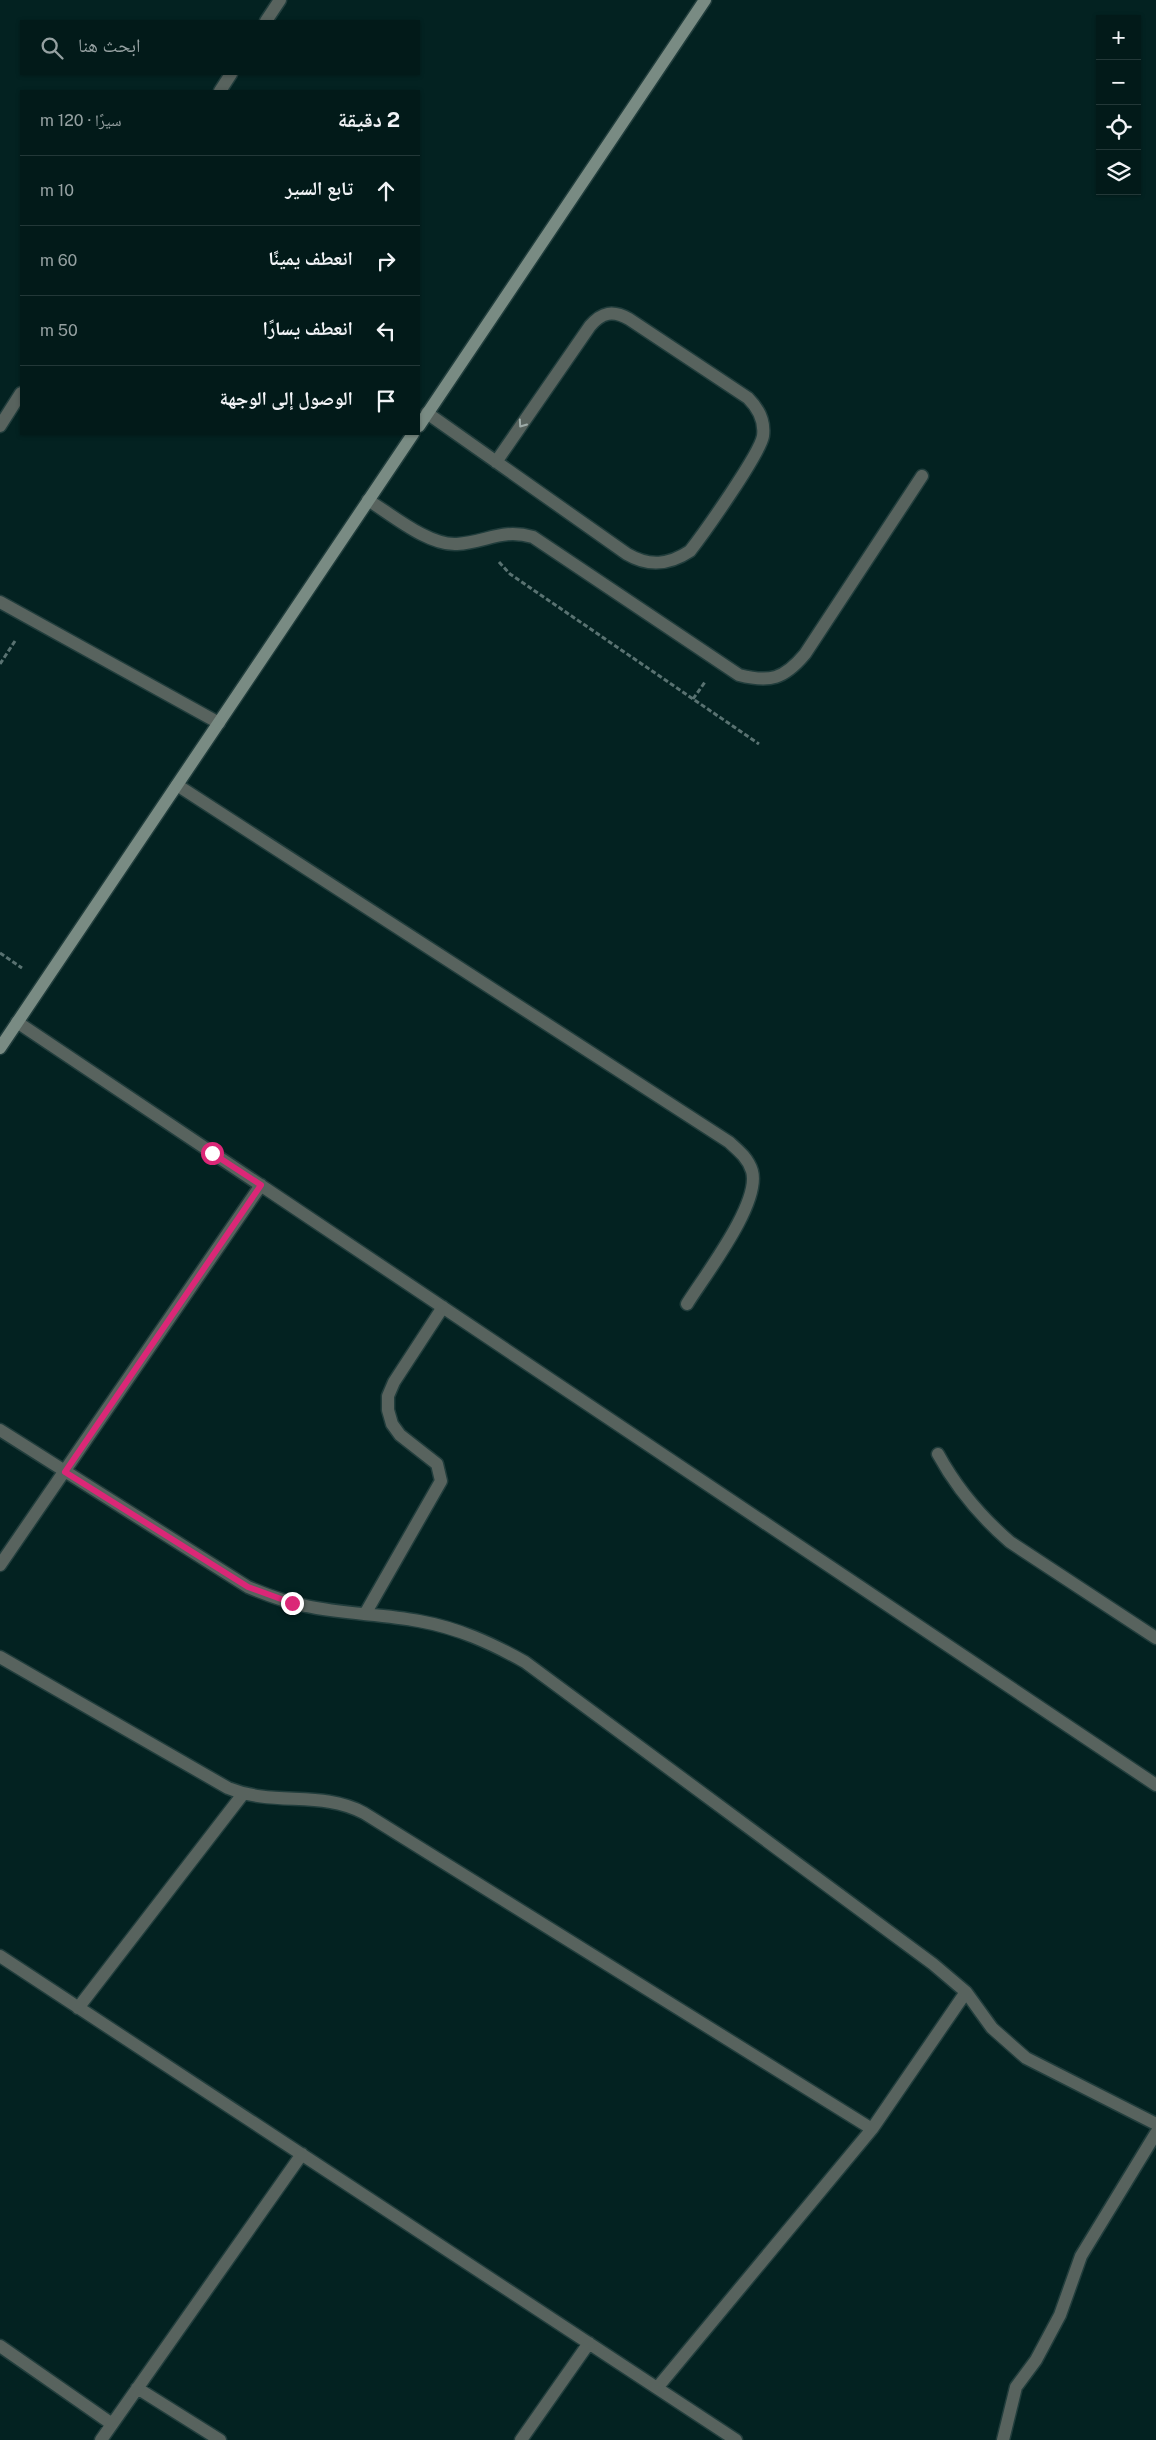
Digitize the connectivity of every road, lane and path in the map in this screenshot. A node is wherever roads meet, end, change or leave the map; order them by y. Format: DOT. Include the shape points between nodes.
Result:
graph roads {
  1 [pos="280,0"];
  2 [pos="705,0"];
  3 [pos="267,20"];
  4 [pos="230,75"];
  5 [pos="221,90"];
  6 [pos="20,395"];
  7 [pos="427,413"];
  8 [pos="420,424"];
  9 [pos="0,426"];
  10 [pos="412,435"];
  11 [pos="496,462"];
  12 [pos="922,476"];
  13 [pos="368,500"];
  14 [pos="495,535"];
  15 [pos="0,602"];
  16 [pos="219,723"];
  17 [pos="758,744"];
  18 [pos="177,785"];
  19 [pos="17,1022"];
  20 [pos="0,1048"];
  21 [pos="261,1185"];
  22 [pos="688,1304"];
  23 [pos="443,1307"];
  24 [pos="0,1430"];
  25 [pos="938,1454"];
  26 [pos="65,1472"];
  27 [pos="0,1565"];
  28 [pos="365,1614"];
  29 [pos="1156,1638"];
  30 [pos="0,1657"];
  31 [pos="1156,1785"];
  32 [pos="243,1794"];
  33 [pos="0,1956"];
  34 [pos="966,1992"];
  35 [pos="78,2008"];
  36 [pos="1156,2124"];
  37 [pos="872,2129"];
  38 [pos="1156,2133"];
  39 [pos="302,2154"];
  40 [pos="589,2343"];
  41 [pos="0,2346"];
  42 [pos="137,2388"];
  43 [pos="658,2388"];
  44 [pos="112,2424"];
  45 [pos="101,2440"];
  46 [pos="220,2440"];
  47 [pos="520,2440"];
  48 [pos="736,2440"];
  49 [pos="1004,2440"];
  1 -- 3 [label="street"];
  2 -- 7 [label="street"];
  4 -- 5 [label="street"];
  6 -- 9 [label="street"];
  7 -- 8 [label="street"];
  7 -- 11 [label="street"];
  10 -- 13 [label="street"];
  11 -- 11 [label="street, one-way" via="627,554 639,561 666,563 690,551 759,447 763,437 761,415 748,398 619,314 607,313 597,318"];
  12 -- 14 [label="street" via="805,654 793,669 776,678 757,680 739,675 533,537"];
  13 -- 14 [label="street" via="430,539 444,544"];
  13 -- 16 [label="street"];
  14 -- 17 [label="path" via="498,559 504,570"];
  15 -- 16 [label="street"];
  16 -- 18 [label="street"];
  18 -- 19 [label="street"];
  18 -- 22 [label="street" via="744,1154 753,1181 747,1209"];
  19 -- 20 [label="street"];
  19 -- 21 [label="street"];
  21 -- 23 [label="street"];
  21 -- 26 [label="street"];
  23 -- 28 [label="street" via="388,1396 392,1424 400,1435 437,1464 441,1481"];
  23 -- 31 [label="street"];
  24 -- 26 [label="street"];
  25 -- 29 [label="street" via="969,1502 1010,1542"];
  26 -- 27 [label="street"];
  26 -- 28 [label="street" via="248,1587 307,1607"];
  28 -- 34 [label="street" via="446,1627 474,1636 525,1662 933,1964"];
  30 -- 32 [label="street"];
  32 -- 35 [label="street"];
  32 -- 37 [label="street" via="276,1800 337,1802 364,1813"];
  33 -- 35 [label="street"];
  34 -- 36 [label="street" via="992,2028 1026,2058"];
  34 -- 37 [label="street"];
  35 -- 39 [label="street"];
  37 -- 43 [label="street"];
  38 -- 49 [label="street" via="1082,2256 1060,2314 1036,2360 1016,2387"];
  39 -- 40 [label="street"];
  39 -- 42 [label="street"];
  40 -- 43 [label="street"];
  40 -- 47 [label="street"];
  41 -- 44 [label="street"];
  42 -- 44 [label="street"];
  42 -- 46 [label="street"];
  43 -- 48 [label="street"];
  44 -- 45 [label="street"];
}
